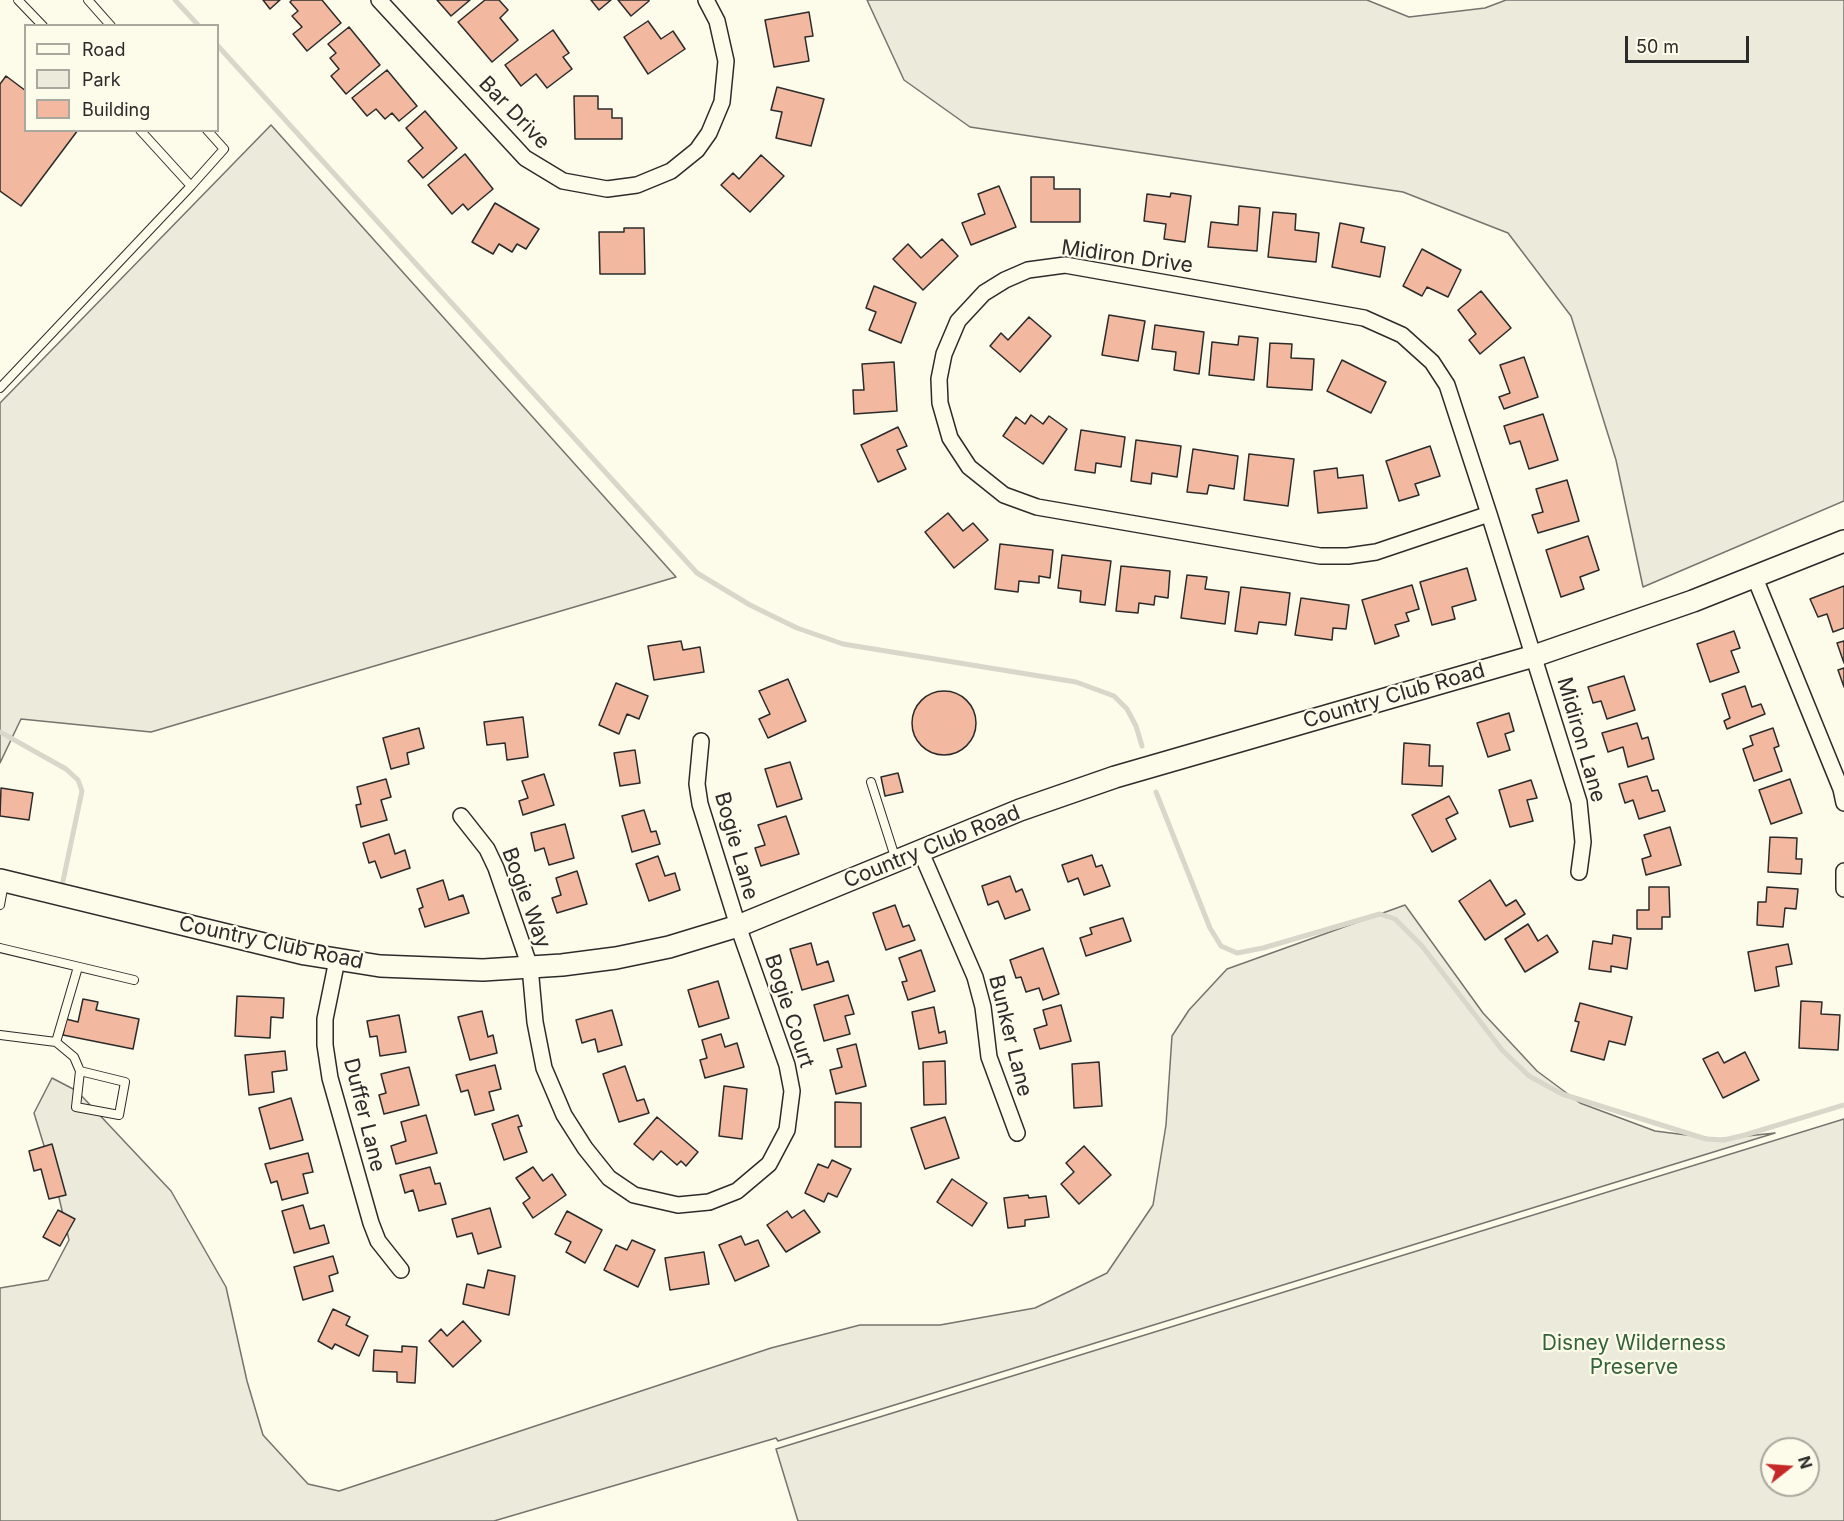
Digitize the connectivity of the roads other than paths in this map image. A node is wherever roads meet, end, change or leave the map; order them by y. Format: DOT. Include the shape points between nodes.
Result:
graph roads {
  1 [pos="18,0"];
  2 [pos="88,0"];
  3 [pos="379,0"];
  4 [pos="706,0"];
  5 [pos="41,24"];
  6 [pos="109,24"];
  7 [pos="142,132"];
  8 [pos="209,132"];
  9 [pos="191,186"];
  10 [pos="0,388"];
  11 [pos="1489,514"];
  12 [pos="1844,541"];
  13 [pos="1755,578"];
  14 [pos="1534,656"];
  15 [pos="701,741"];
  16 [pos="871,782"];
  17 [pos="1844,803"];
  18 [pos="461,816"];
  19 [pos="920,850"];
  20 [pos="896,860"];
  21 [pos="1844,871"];
  22 [pos="1579,872"];
  23 [pos="2,881"];
  24 [pos="1844,889"];
  25 [pos="0,905"];
  26 [pos="738,926"];
  27 [pos="0,948"];
  28 [pos="337,960"];
  29 [pos="78,967"];
  30 [pos="530,967"];
  31 [pos="134,980"];
  32 [pos="0,1035"];
  33 [pos="56,1042"];
  34 [pos="80,1071"];
  35 [pos="1017,1133"];
  36 [pos="401,1270"];
  1 -- 5 [label="lane"];
  2 -- 6 [label="lane"];
  3 -- 4 [label="street, Bar Drive" via="525,158 563,181 607,189 637,185 671,171 697,150 709,133 722,102 726,61 717,21"];
  7 -- 9 [label="lane"];
  8 -- 9 [label="lane" via="224,149"];
  9 -- 10 [label="lane"];
  11 -- 11 [label="street, Midiron Drive" via="1452,398 1432,362 1402,334 1364,318 1053,266 1028,270 984,294 958,321 944,354 940,403 950,438 961,458 1005,495 1037,507 1320,556 1376,552"];
  11 -- 14 [label="street, Midiron Drive"];
  12 -- 13 [label="street, Country Club Road"];
  13 -- 14 [label="street, Country Club Road"];
  13 -- 17 [label="street"];
  14 -- 19 [label="street, Country Club Road" via="1142,768"];
  14 -- 22 [label="street, Midiron Lane" via="1579,802 1583,842"];
  15 -- 26 [label="street, Bogie Lane" via="697,783 700,804"];
  16 -- 20 [label="lane"];
  18 -- 30 [label="street, Bogie Way" via="481,840 496,868"];
  19 -- 20 [label="street, Country Club Road"];
  19 -- 35 [label="street, Bunker Lane" via="975,977 989,1057"];
  20 -- 26 [label="street, Country Club Road"];
  21 -- 24 [label="street"];
  23 -- 25 [label="lane"];
  23 -- 28 [label="street, Country Club Road"];
  26 -- 30 [label="street, Country Club Road" via="616,958"];
  26 -- 30 [label="street, Bogie Court" via="787,1065 792,1104 783,1142 769,1164 737,1191 709,1202 678,1205 634,1195 609,1178 585,1148 564,1115 544,1068"];
  27 -- 29 [label="lane"];
  28 -- 30 [label="street, Country Club Road" via="431,969"];
  28 -- 36 [label="street, Duffer Lane" via="326,1019 330,1078 371,1223 378,1240"];
  29 -- 31 [label="lane"];
  29 -- 33 [label="lane"];
  32 -- 33 [label="lane"];
  33 -- 34 [label="lane" via="74,1057"];
  34 -- 34 [label="lane" via="125,1082 119,1115 76,1107"];
}
